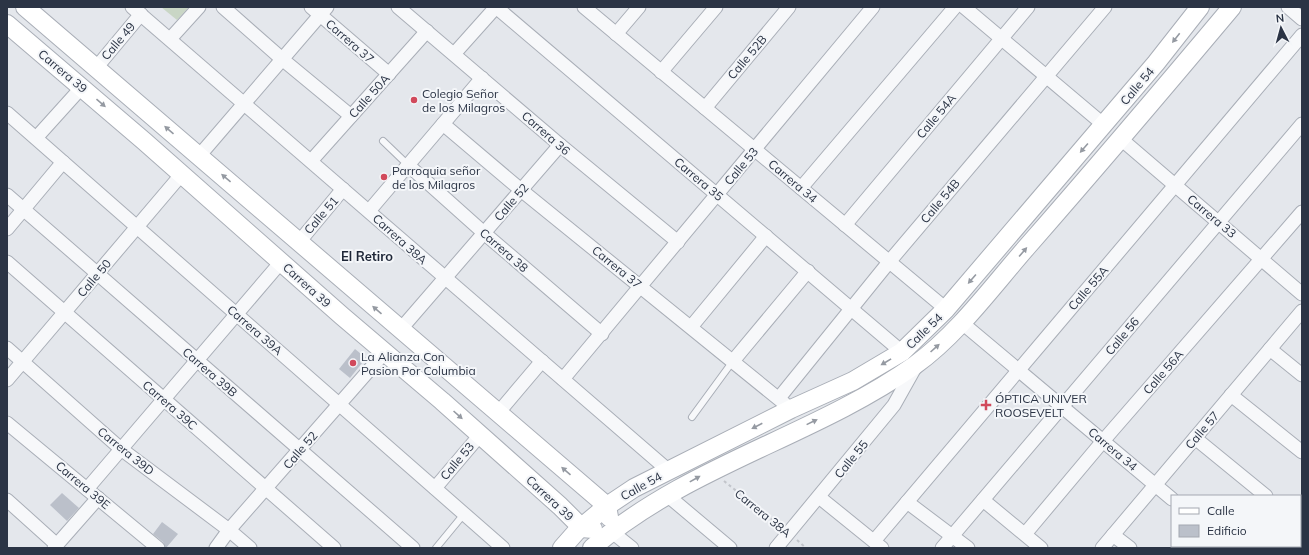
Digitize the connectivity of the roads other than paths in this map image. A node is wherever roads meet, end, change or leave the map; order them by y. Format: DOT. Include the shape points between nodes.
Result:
graph roads {
  1 [pos="25,7"];
  2 [pos="41,7"];
  3 [pos="199,7"];
  4 [pos="223,7"];
  5 [pos="398,7"];
  6 [pos="496,7"];
  7 [pos="584,7"];
  8 [pos="639,7"];
  9 [pos="716,7"];
  10 [pos="789,7"];
  11 [pos="873,7"];
  12 [pos="955,7"];
  13 [pos="964,7"];
  14 [pos="1028,7"];
  15 [pos="1105,7"];
  16 [pos="1200,7"];
  17 [pos="1232,7"];
  18 [pos="1288,7"];
  19 [pos="319,10"];
  20 [pos="136,11"];
  21 [pos="1302,19"];
  22 [pos="7,24"];
  23 [pos="427,31"];
  24 [pos="616,34"];
  25 [pos="1302,34"];
  26 [pos="170,39"];
  27 [pos="1000,39"];
  28 [pos="70,45"];
  29 [pos="454,54"];
  30 [pos="282,59"];
  31 [pos="96,68"];
  32 [pos="662,72"];
  33 [pos="389,74"];
  34 [pos="1046,77"];
  35 [pos="482,78"];
  36 [pos="82,87"];
  37 [pos="244,103"];
  38 [pos="705,108"];
  39 [pos="7,113"];
  40 [pos="352,116"];
  41 [pos="443,124"];
  42 [pos="1302,124"];
  43 [pos="1104,125"];
  44 [pos="36,138"];
  45 [pos="1121,139"];
  46 [pos="383,140"];
  47 [pos="560,145"];
  48 [pos="755,150"];
  49 [pos="198,156"];
  50 [pos="311,161"];
  51 [pos="63,162"];
  52 [pos="408,164"];
  53 [pos="181,175"];
  54 [pos="1176,186"];
  55 [pos="801,188"];
  56 [pos="343,189"];
  57 [pos="521,190"];
  58 [pos="717,194"];
  59 [pos="7,196"];
  60 [pos="247,196"];
  61 [pos="24,210"];
  62 [pos="369,211"];
  63 [pos="1302,212"];
  64 [pos="229,215"];
  65 [pos="1219,222"];
  66 [pos="276,223"];
  67 [pos="845,224"];
  68 [pos="137,227"];
  69 [pos="7,229"];
  70 [pos="484,233"];
  71 [pos="766,236"];
  72 [pos="257,240"];
  73 [pos="298,242"];
  74 [pos="678,242"];
  75 [pos="1262,258"];
  76 [pos="7,262"];
  77 [pos="281,262"];
  78 [pos="889,262"];
  79 [pos="808,271"];
  80 [pos="97,274"];
  81 [pos="445,278"];
  82 [pos="641,286"];
  83 [pos="1302,294"];
  84 [pos="851,308"];
  85 [pos="946,309"];
  86 [pos="1302,311"];
  87 [pos="64,313"];
  88 [pos="237,314"];
  89 [pos="961,322"];
  90 [pos="691,327"];
  91 [pos="400,330"];
  92 [pos="602,334"];
  93 [pos="7,348"];
  94 [pos="1270,349"];
  95 [pos="385,352"];
  96 [pos="902,352"];
  97 [pos="428,353"];
  98 [pos="197,360"];
  99 [pos="542,361"];
  100 [pos="23,362"];
  101 [pos="733,362"];
  102 [pos="917,364"];
  103 [pos="1018,370"];
  104 [pos="407,371"];
  105 [pos="1302,375"];
  106 [pos="564,379"];
  107 [pos="7,380"];
  108 [pos="460,381"];
  109 [pos="1231,395"];
  110 [pos="164,399"];
  111 [pos="442,401"];
  112 [pos="339,404"];
  113 [pos="785,404"];
  114 [pos="1062,407"];
  115 [pos="498,413"];
  116 [pos="692,417"];
  117 [pos="7,422"];
  118 [pos="480,435"];
  119 [pos="1195,438"];
  120 [pos="1103,441"];
  121 [pos="121,449"];
  122 [pos="300,449"];
  123 [pos="1302,452"];
  124 [pos="669,471"];
  125 [pos="1155,485"];
  126 [pos="434,488"];
  127 [pos="586,488"];
  128 [pos="634,488"];
  129 [pos="87,489"];
  130 [pos="266,489"];
  131 [pos="667,494"];
  132 [pos="1265,495"];
  133 [pos="819,497"];
  134 [pos="98,498"];
  135 [pos="1171,498"];
  136 [pos="7,500"];
  137 [pos="983,500"];
  138 [pos="907,502"];
  139 [pos="560,506"];
  140 [pos="607,506"];
  141 [pos="464,514"];
  142 [pos="582,528"];
  143 [pos="229,530"];
  144 [pos="612,532"];
  145 [pos="1025,534"];
  146 [pos="1113,535"];
  147 [pos="953,536"];
  148 [pos="149,545"];
  149 [pos="878,545"];
  150 [pos="56,546"];
  151 [pos="563,546"];
  152 [pos="216,548"];
  153 [pos="250,548"];
  154 [pos="334,548"];
  155 [pos="413,548"];
  156 [pos="436,548"];
  157 [pos="503,548"];
  158 [pos="592,548"];
  159 [pos="632,548"];
  160 [pos="730,548"];
  161 [pos="776,548"];
  162 [pos="942,548"];
  163 [pos="968,548"];
  164 [pos="1041,548"];
  165 [pos="1102,548"];
  166 [pos="1130,548"];
  1 -- 28 [label="main road, Carrera 39"];
  2 -- 28 [label="main road" via="58,21"];
  3 -- 26 [label="street"];
  4 -- 30 [label="street"];
  5 -- 23 [label="street, Carrera 36"];
  6 -- 29 [label="street"];
  6 -- 58 [label="street, Carrera 35"];
  7 -- 24 [label="street, Carrera 34"];
  8 -- 24 [label="street"];
  9 -- 32 [label="street"];
  10 -- 38 [label="street, Calle 52B"];
  11 -- 48 [label="street, Calle 53"];
  12 -- 55 [label="street"];
  13 -- 27 [label="street"];
  14 -- 27 [label="street, Calle 54A"];
  15 -- 34 [label="street, Calle 54B"];
  16 -- 43 [label="main road, Calle 54, one-way"];
  17 -- 45 [label="main road, Calle 54"];
  18 -- 21 [label="street"];
  19 -- 30 [label="street"];
  19 -- 33 [label="street, Carrera 37"];
  20 -- 26 [label="street, Carrera 38A"];
  20 -- 31 [label="street, Calle 49"];
  22 -- 36 [label="main road, Carrera 39"];
  23 -- 29 [label="street, Carrera 36"];
  23 -- 33 [label="street, Calle 50A"];
  24 -- 32 [label="street, Carrera 34"];
  25 -- 54 [label="street, Calle 55A"];
  26 -- 37 [label="street, Carrera 38A"];
  27 -- 34 [label="street"];
  27 -- 67 [label="street, Calle 54A"];
  28 -- 31 [label="main road, Carrera 39"];
  29 -- 35 [label="street, Carrera 36"];
  30 -- 37 [label="street"];
  30 -- 40 [label="street"];
  49 -- 31 [label="main road, Carrera 39, one-way"];
  32 -- 38 [label="street, Carrera 34"];
  33 -- 40 [label="street, Calle 50A"];
  34 -- 43 [label="street"];
  34 -- 78 [label="street, Calle 54B"];
  35 -- 41 [label="street"];
  35 -- 47 [label="street, Carrera 36"];
  36 -- 44 [label="street"];
  36 -- 53 [label="main road, Carrera 39, one-way"];
  37 -- 49 [label="street"];
  37 -- 50 [label="street, Carrera 38A"];
  38 -- 48 [label="street, Carrera 34"];
  39 -- 44 [label="street, Carrera 39A"];
  40 -- 50 [label="street, Calle 50A"];
  41 -- 52 [label="street"];
  41 -- 57 [label="street, Carrera 37"];
  42 -- 65 [label="street, Calle 56"];
  43 -- 85 [label="main road, Calle 54, one-way"];
  44 -- 51 [label="street, Carrera 39A"];
  45 -- 54 [label="street, Carrera 33"];
  89 -- 45 [label="main road, Calle 54, one-way"];
  46 -- 52 [label="lane"];
  47 -- 57 [label="street, Calle 52"];
  47 -- 74 [label="street, Carrera 36"];
  48 -- 55 [label="street, Carrera 34"];
  48 -- 58 [label="street, Calle 53"];
  60 -- 49 [label="main road, Carrera 39, one-way"];
  50 -- 56 [label="street, Carrera 38A"];
  51 -- 61 [label="street"];
  51 -- 68 [label="street, Carrera 39A"];
  52 -- 62 [label="street"];
  52 -- 70 [label="street, Carrera 38"];
  53 -- 64 [label="main road, Carrera 39"];
  53 -- 68 [label="street, Calle 50"];
  54 -- 65 [label="street, Carrera 33"];
  54 -- 103 [label="street, Calle 55A"];
  55 -- 67 [label="street, Carrera 34"];
  56 -- 62 [label="street, Carrera 38A"];
  56 -- 73 [label="street, Calle 51"];
  57 -- 70 [label="street, Calle 52"];
  57 -- 82 [label="street, Carrera 37"];
  58 -- 71 [label="street, Carrera 35"];
  58 -- 74 [label="street, Calle 53"];
  59 -- 61 [label="street, Carrera 39B"];
  60 -- 64 [label="main road" via="251,204 249,212 242,218"];
  60 -- 66 [label="main road, Carrera 39"];
  61 -- 69 [label="street"];
  61 -- 80 [label="street, Carrera 39B"];
  62 -- 81 [label="street, Carrera 38A"];
  63 -- 75 [label="street, Calle 56A"];
  64 -- 72 [label="main road, Carrera 39"];
  65 -- 75 [label="street, Carrera 33"];
  65 -- 114 [label="street, Calle 56"];
  66 -- 72 [label="main road" via="272,220 261,221 255,229"];
  66 -- 73 [label="main road, Carrera 39"];
  67 -- 78 [label="street, Carrera 34"];
  68 -- 80 [label="street, Calle 50"];
  68 -- 88 [label="street, Carrera 39A"];
  70 -- 81 [label="street, Calle 52"];
  70 -- 92 [label="street, Carrera 38"];
  71 -- 79 [label="street, Carrera 35"];
  71 -- 90 [label="street"];
  72 -- 77 [label="main road, Carrera 39"];
  91 -- 73 [label="main road, Carrera 39, one-way"];
  74 -- 82 [label="street, Calle 53"];
  75 -- 83 [label="street, Carrera 33"];
  75 -- 120 [label="street, Calle 56A"];
  76 -- 87 [label="street, Carrera 39C"];
  77 -- 88 [label="street"];
  77 -- 95 [label="main road, Carrera 39"];
  78 -- 84 [label="street, Calle 54B"];
  78 -- 85 [label="street, Carrera 34"];
  79 -- 84 [label="street, Carrera 35"];
  79 -- 101 [label="street"];
  80 -- 87 [label="street, Calle 50"];
  80 -- 98 [label="street, Carrera 39B"];
  81 -- 91 [label="street, Calle 52"];
  81 -- 99 [label="street, Carrera 38A"];
  82 -- 90 [label="street, Carrera 37"];
  82 -- 92 [label="street, Calle 53"];
  84 -- 96 [label="street, Carrera 35"];
  84 -- 113 [label="street, Calle 54B"];
  85 -- 96 [label="main road, Calle 54"];
  86 -- 94 [label="street, Calle 57"];
  87 -- 100 [label="street, Calle 50"];
  87 -- 110 [label="street, Carrera 39C"];
  88 -- 98 [label="street"];
  88 -- 112 [label="street, Carrera 39A"];
  102 -- 89 [label="main road, Calle 54, one-way"];
  89 -- 103 [label="street, Carrera 34"];
  90 -- 101 [label="street, Carrera 37"];
  91 -- 97 [label="main road, Carrera 39"];
  92 -- 106 [label="street, Calle 53"];
  93 -- 100 [label="street, Carrera 39D"];
  94 -- 105 [label="street"];
  94 -- 109 [label="street, Calle 57"];
  95 -- 104 [label="main road, Carrera 39"];
  95 -- 112 [label="street, Calle 52"];
  96 -- 113 [label="main road, Calle 54, one-way" via="853,381"];
  97 -- 104 [label="main road" via="430,362 426,370 416,374"];
  97 -- 108 [label="main road, Carrera 39"];
  98 -- 110 [label="street"];
  98 -- 122 [label="street, Carrera 39B"];
  99 -- 106 [label="street, Carrera 38A"];
  99 -- 115 [label="street"];
  100 -- 107 [label="street, Calle 50"];
  100 -- 121 [label="street, Carrera 39D"];
  101 -- 113 [label="street, Carrera 37"];
  101 -- 116 [label="lane"];
  131 -- 102 [label="main road, Calle 54, one-way" via="858,399"];
  102 -- 133 [label="street, Calle 55" via="894,405"];
  103 -- 114 [label="street, Carrera 34"];
  103 -- 138 [label="street, Calle 55A"];
  104 -- 111 [label="main road, Carrera 39"];
  106 -- 124 [label="street, Carrera 38A"];
  108 -- 111 [label="main road" via="452,378 442,383 438,393"];
  108 -- 115 [label="main road, Carrera 39"];
  109 -- 119 [label="street, Calle 57"];
  109 -- 123 [label="street"];
  110 -- 121 [label="street"];
  110 -- 130 [label="street, Carrera 39C"];
  111 -- 118 [label="main road, Carrera 39, one-way"];
  112 -- 122 [label="street, Calle 52"];
  112 -- 126 [label="street, Carrera 39A"];
  113 -- 124 [label="main road, Calle 54, one-way"];
  114 -- 120 [label="street, Carrera 34"];
  114 -- 137 [label="street, Calle 56"];
  127 -- 115 [label="main road, Carrera 39, one-way"];
  117 -- 129 [label="street, Carrera 39E"];
  118 -- 126 [label="street, Calle 53"];
  118 -- 139 [label="main road, Carrera 39"];
  119 -- 125 [label="street, Calle 57"];
  119 -- 132 [label="street"];
  120 -- 125 [label="street, Carrera 34"];
  120 -- 145 [label="street, Calle 56A"];
  121 -- 129 [label="street"];
  121 -- 143 [label="street, Carrera 39D"];
  122 -- 130 [label="street, Calle 52"];
  122 -- 155 [label="street, Carrera 39B"];
  124 -- 128 [label="main road, Calle 54"];
  125 -- 135 [label="street, Carrera 34"];
  125 -- 146 [label="street, Calle 57"];
  126 -- 141 [label="street, Carrera 39A"];
  127 -- 128 [label="main road" via="600,495 615,496"];
  127 -- 140 [label="main road, Carrera 39"];
  128 -- 140 [label="main road, Calle 54"];
  129 -- 134 [label="street, Carrera 39E"];
  130 -- 143 [label="street, Calle 52"];
  130 -- 154 [label="street, Carrera 39C"];
  131 -- 144 [label="main road, Calle 54"];
  131 -- 160 [label="street"];
  133 -- 149 [label="street"];
  133 -- 161 [label="street, Calle 55"];
  134 -- 148 [label="street, Carrera 39E"];
  134 -- 150 [label="street"];
  136 -- 150 [label="street"];
  137 -- 145 [label="street"];
  137 -- 147 [label="street, Calle 56"];
  138 -- 147 [label="street"];
  138 -- 149 [label="street, Calle 55A"];
  139 -- 142 [label="main road, Carrera 39"];
  139 -- 151 [label="main road" via="567,515 569,526"];
  140 -- 142 [label="main road, Calle 54"];
  140 -- 144 [label="main road"];
  141 -- 156 [label="lane"];
  141 -- 157 [label="street, Carrera 39A"];
  142 -- 144 [label="main road, Carrera 39"];
  142 -- 151 [label="main road, Calle 54"];
  143 -- 152 [label="street, Calle 52"];
  143 -- 153 [label="street, Carrera 39D"];
  144 -- 158 [label="main road, Calle 54"];
  144 -- 159 [label="street"];
  145 -- 164 [label="street"];
  146 -- 165 [label="street, Calle 57"];
  146 -- 166 [label="street"];
  147 -- 162 [label="street, Calle 56"];
  147 -- 163 [label="street"];
}
